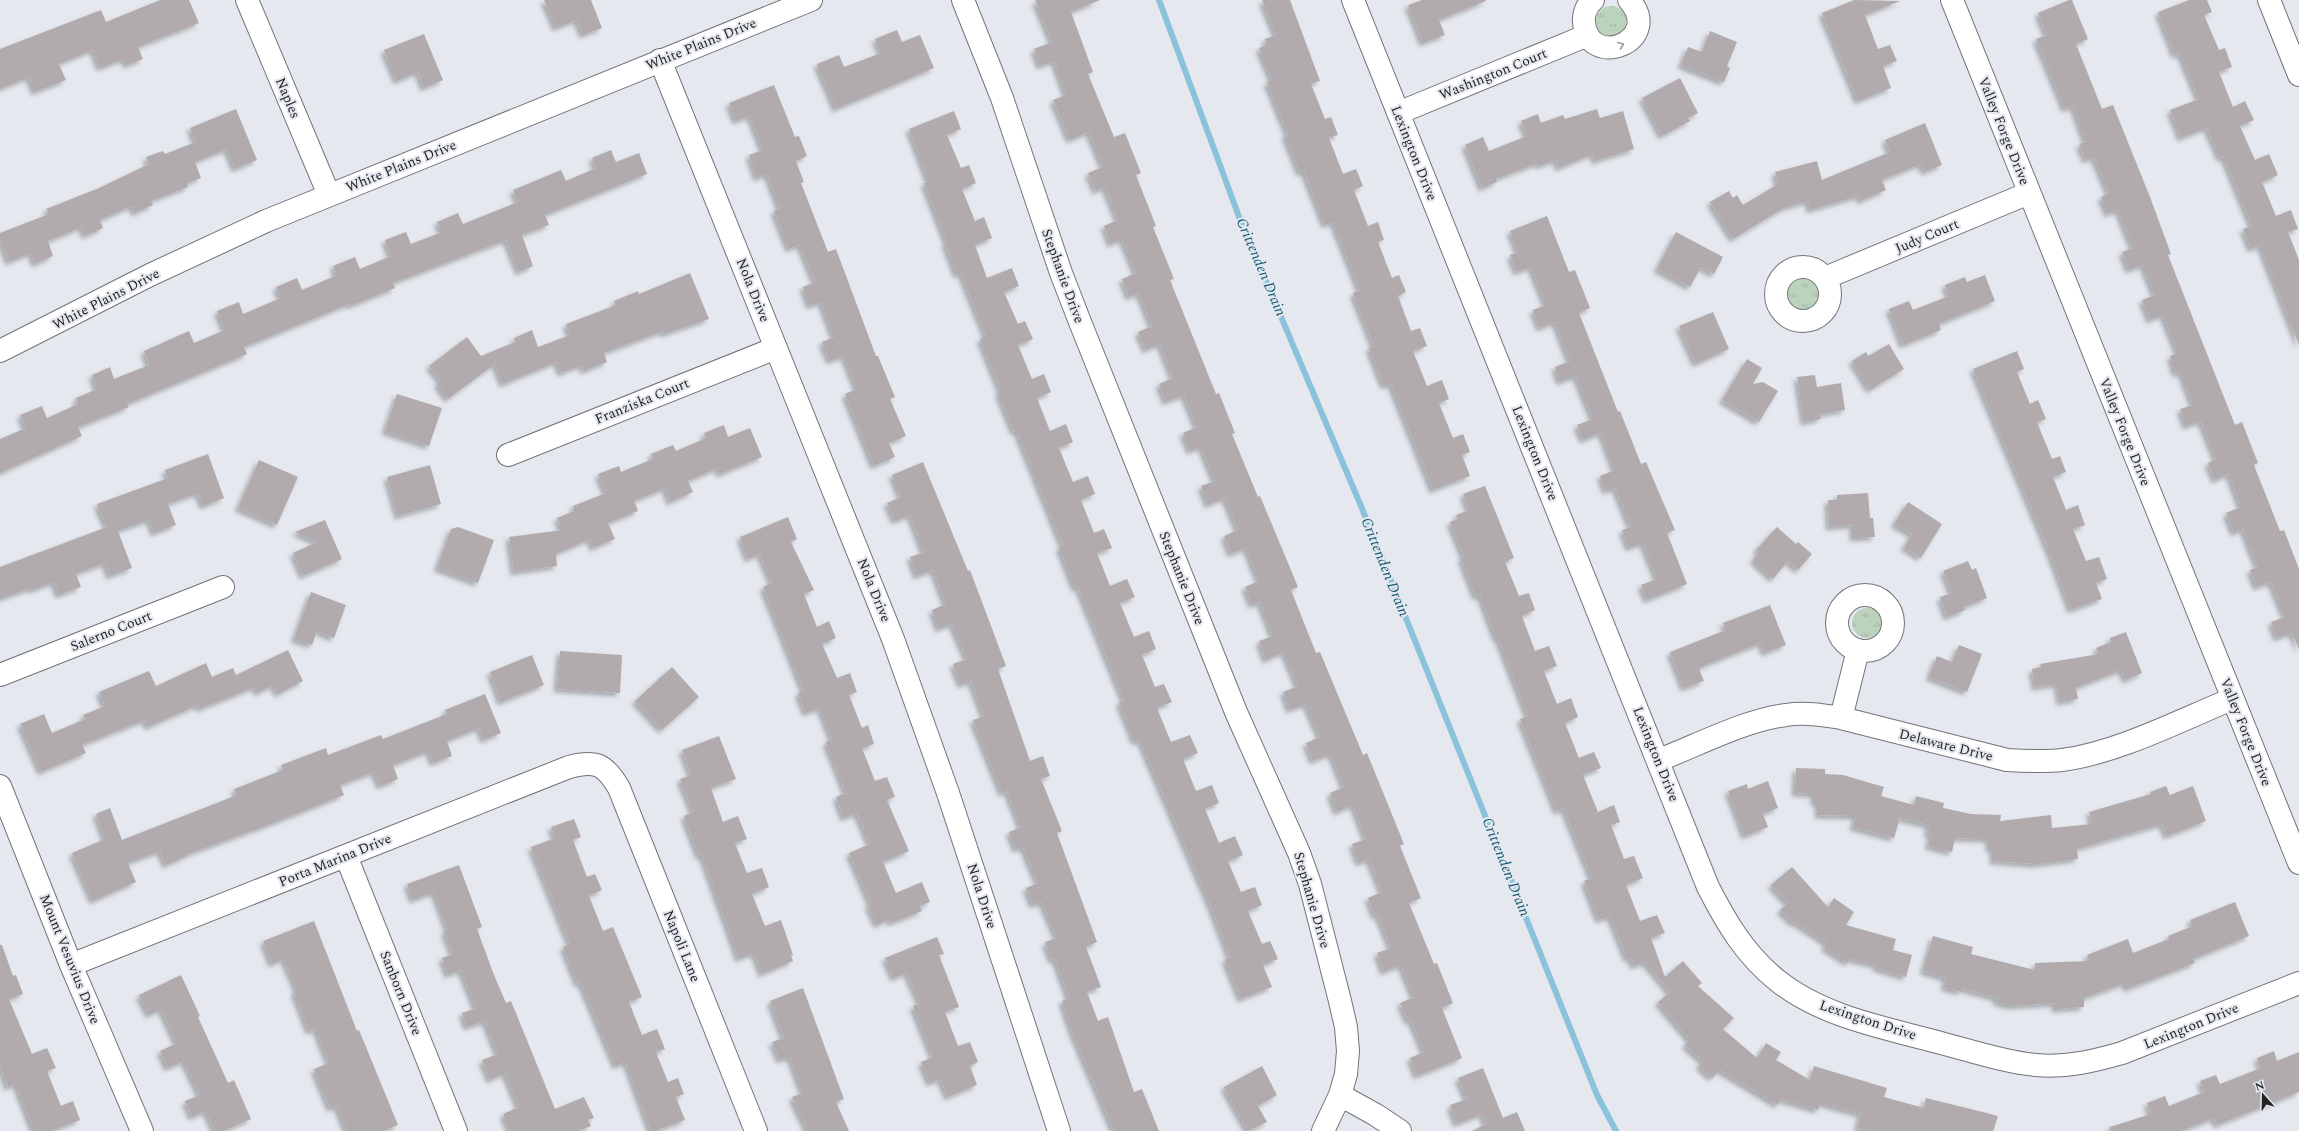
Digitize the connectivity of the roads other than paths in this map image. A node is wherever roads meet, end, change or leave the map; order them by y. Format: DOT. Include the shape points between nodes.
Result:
graph roads {
  1 [pos="247,0"];
  2 [pos="811,0"];
  3 [pos="963,0"];
  4 [pos="1353,0"];
  5 [pos="1594,0"];
  6 [pos="1629,0"];
  7 [pos="1952,0"];
  8 [pos="2269,0"];
  9 [pos="1588,35"];
  10 [pos="2293,42"];
  11 [pos="660,60"];
  12 [pos="2299,75"];
  13 [pos="1398,113"];
  14 [pos="2029,193"];
  15 [pos="329,195"];
  16 [pos="1825,278"];
  17 [pos="776,348"];
  18 [pos="0,351"];
  19 [pos="508,455"];
  20 [pos="223,587"];
  21 [pos="1858,650"];
  22 [pos="0,675"];
  23 [pos="2232,699"];
  24 [pos="1841,718"];
  25 [pos="1659,760"];
  26 [pos="600,765"];
  27 [pos="0,786"];
  28 [pos="346,856"];
  29 [pos="2299,863"];
  30 [pos="71,965"];
  31 [pos="2299,982"];
  32 [pos="1340,1095"];
  33 [pos="142,1131"];
  34 [pos="456,1131"];
  35 [pos="756,1131"];
  36 [pos="1059,1131"];
  37 [pos="1323,1131"];
  38 [pos="1400,1131"];
  1 -- 15 [label="street, Naples"];
  2 -- 11 [label="street, White Plains Drive"];
  3 -- 32 [label="street, Stephanie Drive" via="1002,98 1060,273 1236,712 1302,859 1346,1027 1346,1074"];
  4 -- 13 [label="street, Lexington Drive"];
  5 -- 9 [label="street" via="1586,10 1584,18"];
  9 -- 6 [label="street, one-way" via="1593,41 1605,47 1625,44 1632,38 1638,23 1635,6"];
  7 -- 14 [label="street, Valley Forge Drive"];
  8 -- 10 [label="street"];
  9 -- 13 [label="street, Washington Court"];
  10 -- 12 [label="street"];
  11 -- 15 [label="street, White Plains Drive"];
  11 -- 17 [label="street, Nola Drive"];
  13 -- 25 [label="street, Lexington Drive"];
  14 -- 16 [label="street, Judy Court"];
  14 -- 23 [label="street, Valley Forge Drive"];
  15 -- 18 [label="street, White Plains Drive" via="206,248"];
  17 -- 19 [label="street, Franziska Court"];
  17 -- 36 [label="street, Nola Drive" via="914,696"];
  20 -- 22 [label="street, Salerno Court"];
  21 -- 24 [label="street"];
  23 -- 24 [label="street, Delaware Drive" via="2093,753 2063,760 2007,760"];
  23 -- 29 [label="street, Valley Forge Drive"];
  24 -- 25 [label="street, Delaware Drive" via="1815,714 1759,721"];
  25 -- 31 [label="street, Lexington Drive" via="1708,886 1738,941 1778,981 1834,1012 2006,1060 2036,1065 2066,1065 2122,1053"];
  26 -- 28 [label="street, Porta Marina Drive" via="585,763 569,767"];
  26 -- 35 [label="street, Napoli Lane" via="611,775 619,788"];
  27 -- 30 [label="street, Mount Vesuvius Drive"];
  28 -- 30 [label="street, Porta Marina Drive"];
  28 -- 34 [label="street, Sanborn Drive"];
  30 -- 33 [label="street, Mount Vesuvius Drive"];
  32 -- 37 [label="street, Stephanie Drive"];
  32 -- 38 [label="street"];
}
